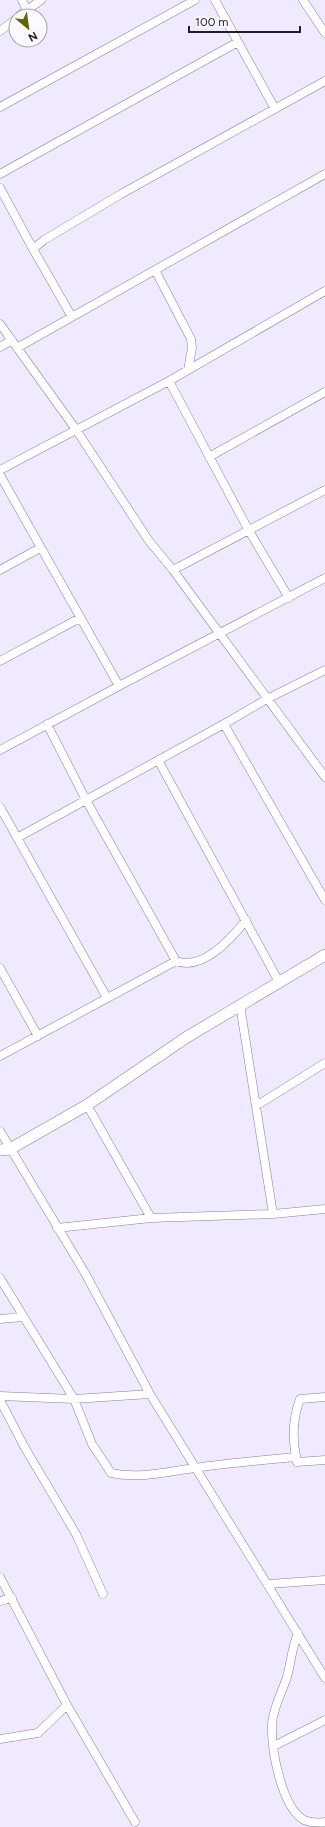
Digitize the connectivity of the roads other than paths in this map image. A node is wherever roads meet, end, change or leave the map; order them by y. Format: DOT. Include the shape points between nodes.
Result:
graph roads {
  1 [pos="41,0"];
  2 [pos="195,0"];
  3 [pos="215,0"];
  4 [pos="303,0"];
  5 [pos="31,8"];
  6 [pos="8,24"];
  7 [pos="0,31"];
  8 [pos="325,33"];
  9 [pos="238,42"];
  10 [pos="325,81"];
  11 [pos="0,106"];
  12 [pos="274,109"];
  13 [pos="0,174"];
  14 [pos="325,174"];
  15 [pos="0,188"];
  16 [pos="33,249"];
  17 [pos="155,270"];
  18 [pos="325,291"];
  19 [pos="72,317"];
  20 [pos="0,324"];
  21 [pos="12,340"];
  22 [pos="0,347"];
  23 [pos="17,348"];
  24 [pos="188,370"];
  25 [pos="169,381"];
  26 [pos="325,392"];
  27 [pos="77,431"];
  28 [pos="209,457"];
  29 [pos="0,470"];
  30 [pos="0,475"];
  31 [pos="325,490"];
  32 [pos="249,531"];
  33 [pos="40,548"];
  34 [pos="0,570"];
  35 [pos="173,570"];
  36 [pos="325,578"];
  37 [pos="289,598"];
  38 [pos="80,618"];
  39 [pos="220,634"];
  40 [pos="0,661"];
  41 [pos="325,670"];
  42 [pos="118,686"];
  43 [pos="267,698"];
  44 [pos="47,724"];
  45 [pos="224,724"];
  46 [pos="0,750"];
  47 [pos="158,760"];
  48 [pos="325,777"];
  49 [pos="86,800"];
  50 [pos="0,807"];
  51 [pos="17,838"];
  52 [pos="325,900"];
  53 [pos="246,920"];
  54 [pos="325,955"];
  55 [pos="176,961"];
  56 [pos="0,968"];
  57 [pos="279,982"];
  58 [pos="106,998"];
  59 [pos="240,1005"];
  60 [pos="38,1036"];
  61 [pos="0,1056"];
  62 [pos="325,1063"];
  63 [pos="87,1105"];
  64 [pos="256,1106"];
  65 [pos="0,1131"];
  66 [pos="5,1149"];
  67 [pos="325,1209"];
  68 [pos="273,1214"];
  69 [pos="151,1218"];
  70 [pos="57,1228"];
  71 [pos="0,1278"];
  72 [pos="24,1318"];
  73 [pos="0,1319"];
  74 [pos="150,1394"];
  75 [pos="0,1396"];
  76 [pos="325,1397"];
  77 [pos="74,1399"];
  78 [pos="0,1400"];
  79 [pos="296,1457"];
  80 [pos="325,1460"];
  81 [pos="194,1468"];
  82 [pos="0,1577"];
  83 [pos="325,1580"];
  84 [pos="268,1584"];
  85 [pos="103,1594"];
  86 [pos="12,1598"];
  87 [pos="0,1601"];
  88 [pos="298,1633"];
  89 [pos="325,1678"];
  90 [pos="67,1705"];
  91 [pos="325,1720"];
  92 [pos="0,1739"];
  93 [pos="274,1746"];
  94 [pos="135,1822"];
  95 [pos="325,1822"];
  1 -- 5 [label="street"];
  2 -- 11 [label="street"];
  3 -- 9 [label="street"];
  4 -- 8 [label="street"];
  6 -- 7 [label="street"];
  9 -- 12 [label="street"];
  9 -- 13 [label="street"];
  10 -- 12 [label="street"];
  12 -- 16 [label="street" via="121,194"];
  14 -- 17 [label="street"];
  15 -- 16 [label="street"];
  16 -- 19 [label="street"];
  17 -- 19 [label="street"];
  17 -- 24 [label="street" via="191,339"];
  18 -- 24 [label="street"];
  19 -- 23 [label="street"];
  20 -- 21 [label="street"];
  21 -- 22 [label="street"];
  21 -- 23 [label="street"];
  23 -- 27 [label="street"];
  24 -- 25 [label="street"];
  25 -- 27 [label="street"];
  25 -- 28 [label="street"];
  26 -- 28 [label="street"];
  27 -- 29 [label="street"];
  27 -- 35 [label="street" via="149,541"];
  28 -- 32 [label="street"];
  30 -- 33 [label="street"];
  31 -- 32 [label="street"];
  32 -- 35 [label="street"];
  32 -- 37 [label="street"];
  33 -- 34 [label="street"];
  33 -- 38 [label="street"];
  35 -- 39 [label="street"];
  36 -- 37 [label="street"];
  37 -- 39 [label="street"];
  38 -- 40 [label="street"];
  38 -- 42 [label="street"];
  39 -- 42 [label="street"];
  39 -- 43 [label="street"];
  41 -- 43 [label="street"];
  42 -- 44 [label="street"];
  43 -- 45 [label="street"];
  43 -- 48 [label="street"];
  44 -- 46 [label="street"];
  44 -- 49 [label="street"];
  45 -- 47 [label="street"];
  45 -- 52 [label="street"];
  47 -- 49 [label="street"];
  47 -- 53 [label="street"];
  49 -- 51 [label="street"];
  49 -- 55 [label="street"];
  50 -- 51 [label="street"];
  51 -- 58 [label="street"];
  53 -- 55 [label="street" via="229,939 202,959 190,964"];
  53 -- 57 [label="street"];
  54 -- 57 [label="street"];
  55 -- 58 [label="street"];
  56 -- 60 [label="street"];
  57 -- 59 [label="street"];
  58 -- 60 [label="street"];
  59 -- 63 [label="street" via="187,1037"];
  59 -- 64 [label="street"];
  60 -- 61 [label="street"];
  62 -- 64 [label="street"];
  63 -- 66 [label="street"];
  63 -- 69 [label="street"];
  64 -- 68 [label="street"];
  65 -- 66 [label="street"];
  66 -- 70 [label="street"];
  67 -- 68 [label="street"];
  68 -- 69 [label="street"];
  69 -- 70 [label="street"];
  70 -- 74 [label="street" via="92,1286"];
  71 -- 72 [label="street"];
  72 -- 73 [label="street"];
  72 -- 77 [label="street"];
  74 -- 77 [label="street"];
  74 -- 81 [label="street"];
  75 -- 77 [label="street"];
  76 -- 79 [label="street" via="300,1399 293,1436"];
  77 -- 81 [label="street" via="92,1444 111,1473 130,1475"];
  78 -- 85 [label="street" via="76,1534"];
  79 -- 80 [label="street" via="297,1462"];
  79 -- 81 [label="street"];
  81 -- 84 [label="street"];
  82 -- 86 [label="street"];
  83 -- 84 [label="street"];
  84 -- 88 [label="street"];
  86 -- 87 [label="street"];
  86 -- 90 [label="street"];
  88 -- 89 [label="street"];
  88 -- 93 [label="street" via="274,1711"];
  90 -- 92 [label="street" via="38,1733"];
  90 -- 94 [label="street"];
  91 -- 93 [label="street"];
  93 -- 95 [label="street" via="275,1761 286,1797 296,1812 304,1820 314,1823"];
}
